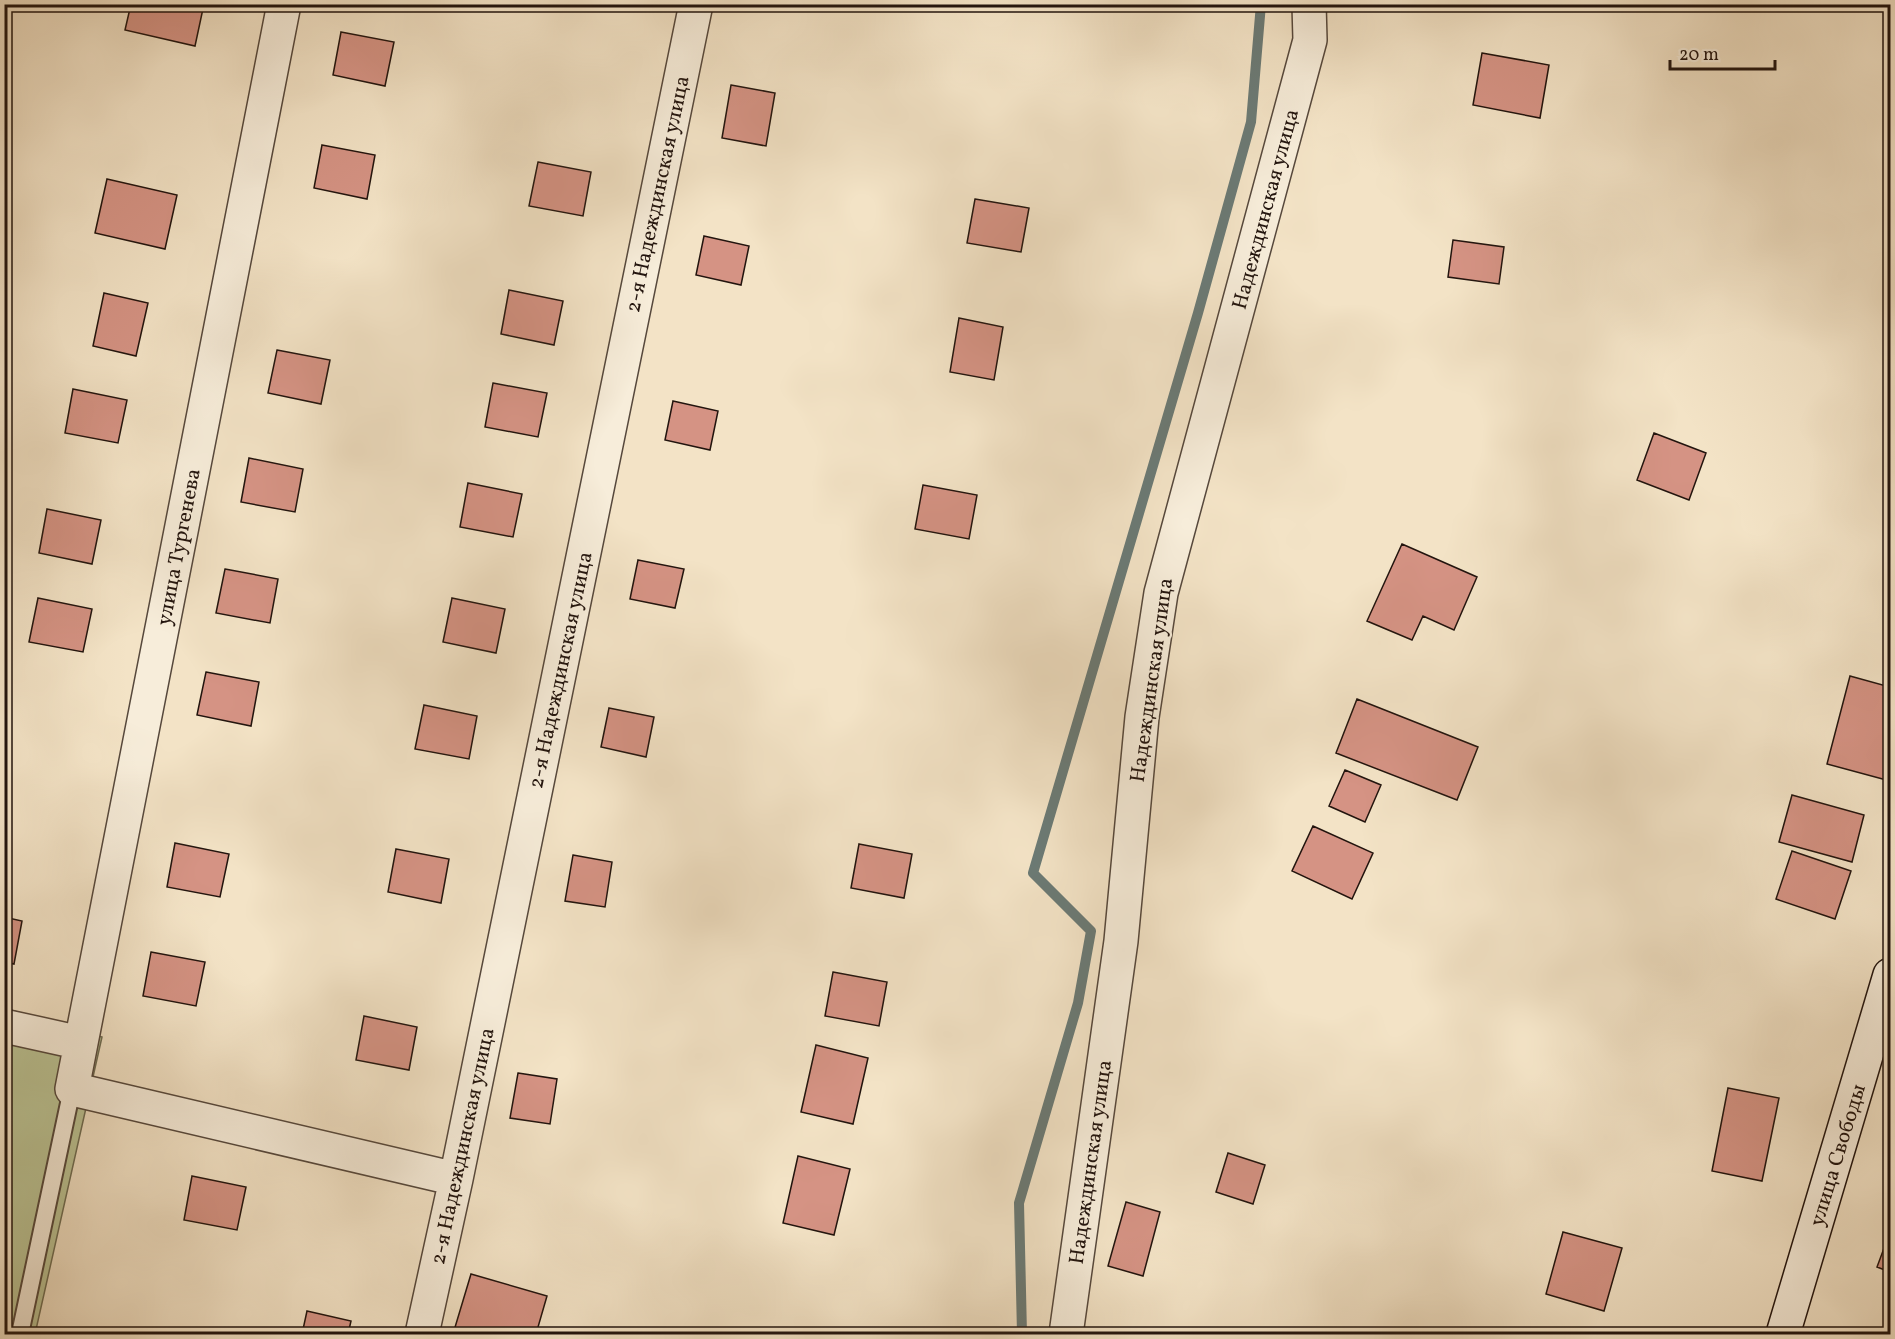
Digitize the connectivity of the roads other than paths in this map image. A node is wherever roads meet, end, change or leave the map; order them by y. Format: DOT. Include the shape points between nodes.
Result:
graph roads {
  1 [pos="284,4"];
  2 [pos="696,4"];
  3 [pos="1309,4"];
  4 [pos="1890,975"];
  5 [pos="4,1026"];
  6 [pos="81,1043"];
  7 [pos="72,1089"];
  8 [pos="456,1179"];
  9 [pos="20,1335"];
  10 [pos="422,1335"];
  11 [pos="1065,1335"];
  12 [pos="1783,1335"];
  1 -- 6 [label="street, улица Тургенева"];
  2 -- 8 [label="street, 2-я Надеждинская улица"];
  3 -- 11 [label="street, Надеждинская улица" via="1310,40 1161,593 1142,717 1121,940"];
  4 -- 12 [label="street, улица Свободы"];
  5 -- 6 [label="street"];
  6 -- 7 [label="street, улица Тургенева"];
  7 -- 8 [label="street"];
  7 -- 9 [label="lane"];
  8 -- 10 [label="street, 2-я Надеждинская улица"];
}
